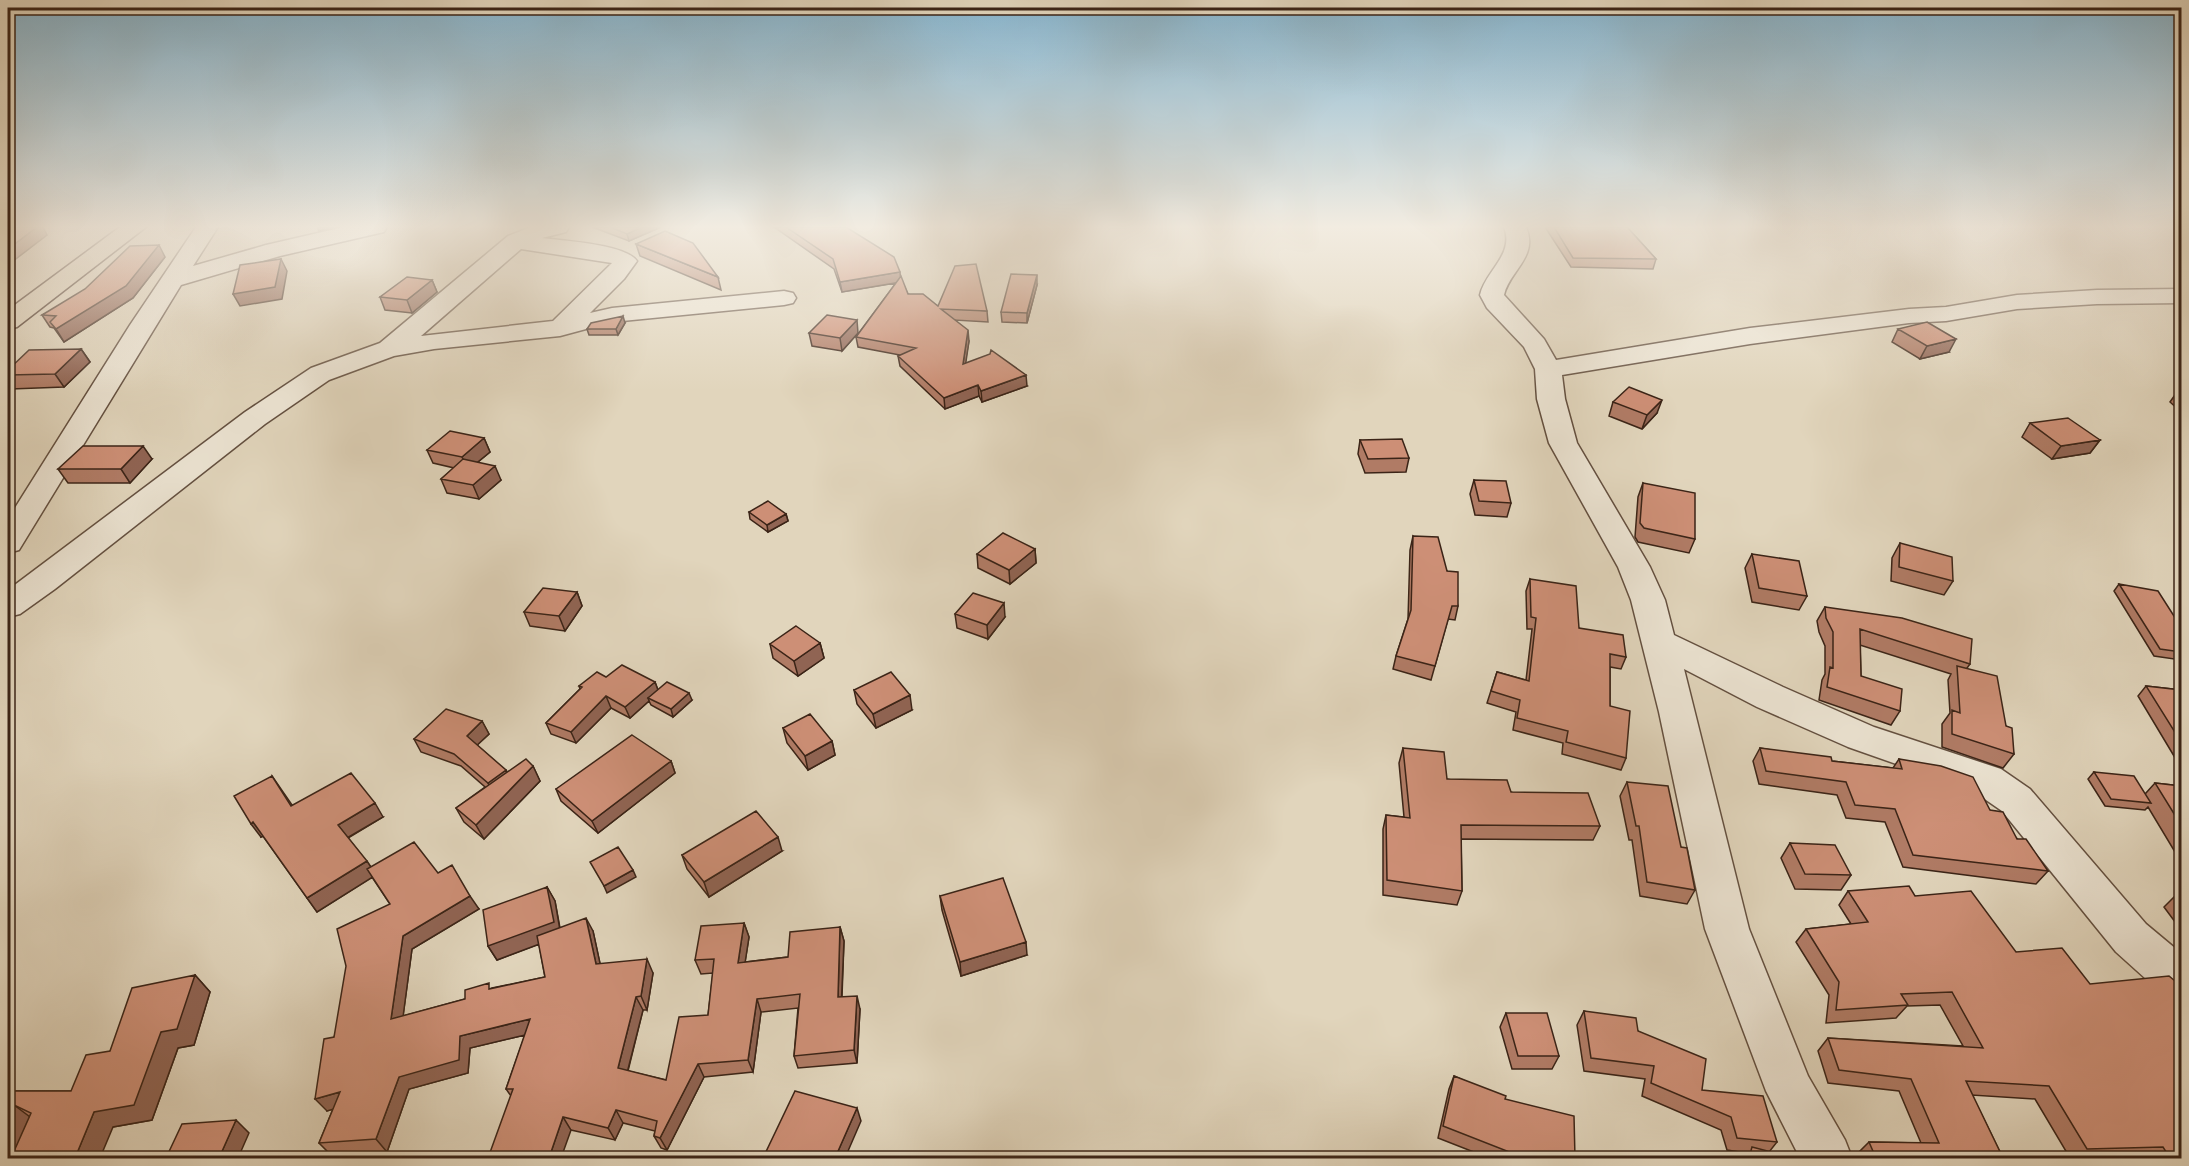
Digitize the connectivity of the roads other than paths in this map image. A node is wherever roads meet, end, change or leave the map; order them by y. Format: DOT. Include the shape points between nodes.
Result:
graph roads {
  1 [pos="62,281"];
  2 [pos="171,281"];
  3 [pos="471,281"];
  4 [pos="608,281"];
  5 [pos="1497,281"];
  6 [pos="2181,296"];
  7 [pos="784,298"];
  8 [pos="8,322"];
  9 [pos="560,328"];
  10 [pos="388,349"];
  11 [pos="1548,369"];
  12 [pos="8,543"];
  13 [pos="8,606"];
  14 [pos="1659,642"];
  15 [pos="2181,982"];
  16 [pos="1827,1158"];
  1 -- 8 [label="highway"];
  2 -- 12 [label="street"];
  3 -- 10 [label="street"];
  4 -- 9 [label="street"];
  5 -- 11 [label="street" via="1492,295 1496,303 1535,344"];
  6 -- 11 [label="street" via="2017,302 1750,336"];
  7 -- 9 [label="street" via="612,315"];
  9 -- 10 [label="street"];
  10 -- 13 [label="street" via="320,375 264,411"];
  11 -- 14 [label="street" via="1551,399 1563,443 1634,567"];
  14 -- 15 [label="street" via="1861,737 1987,780 2016,800 2131,938"];
  14 -- 16 [label="street" via="1727,929 1790,1091"];
}
